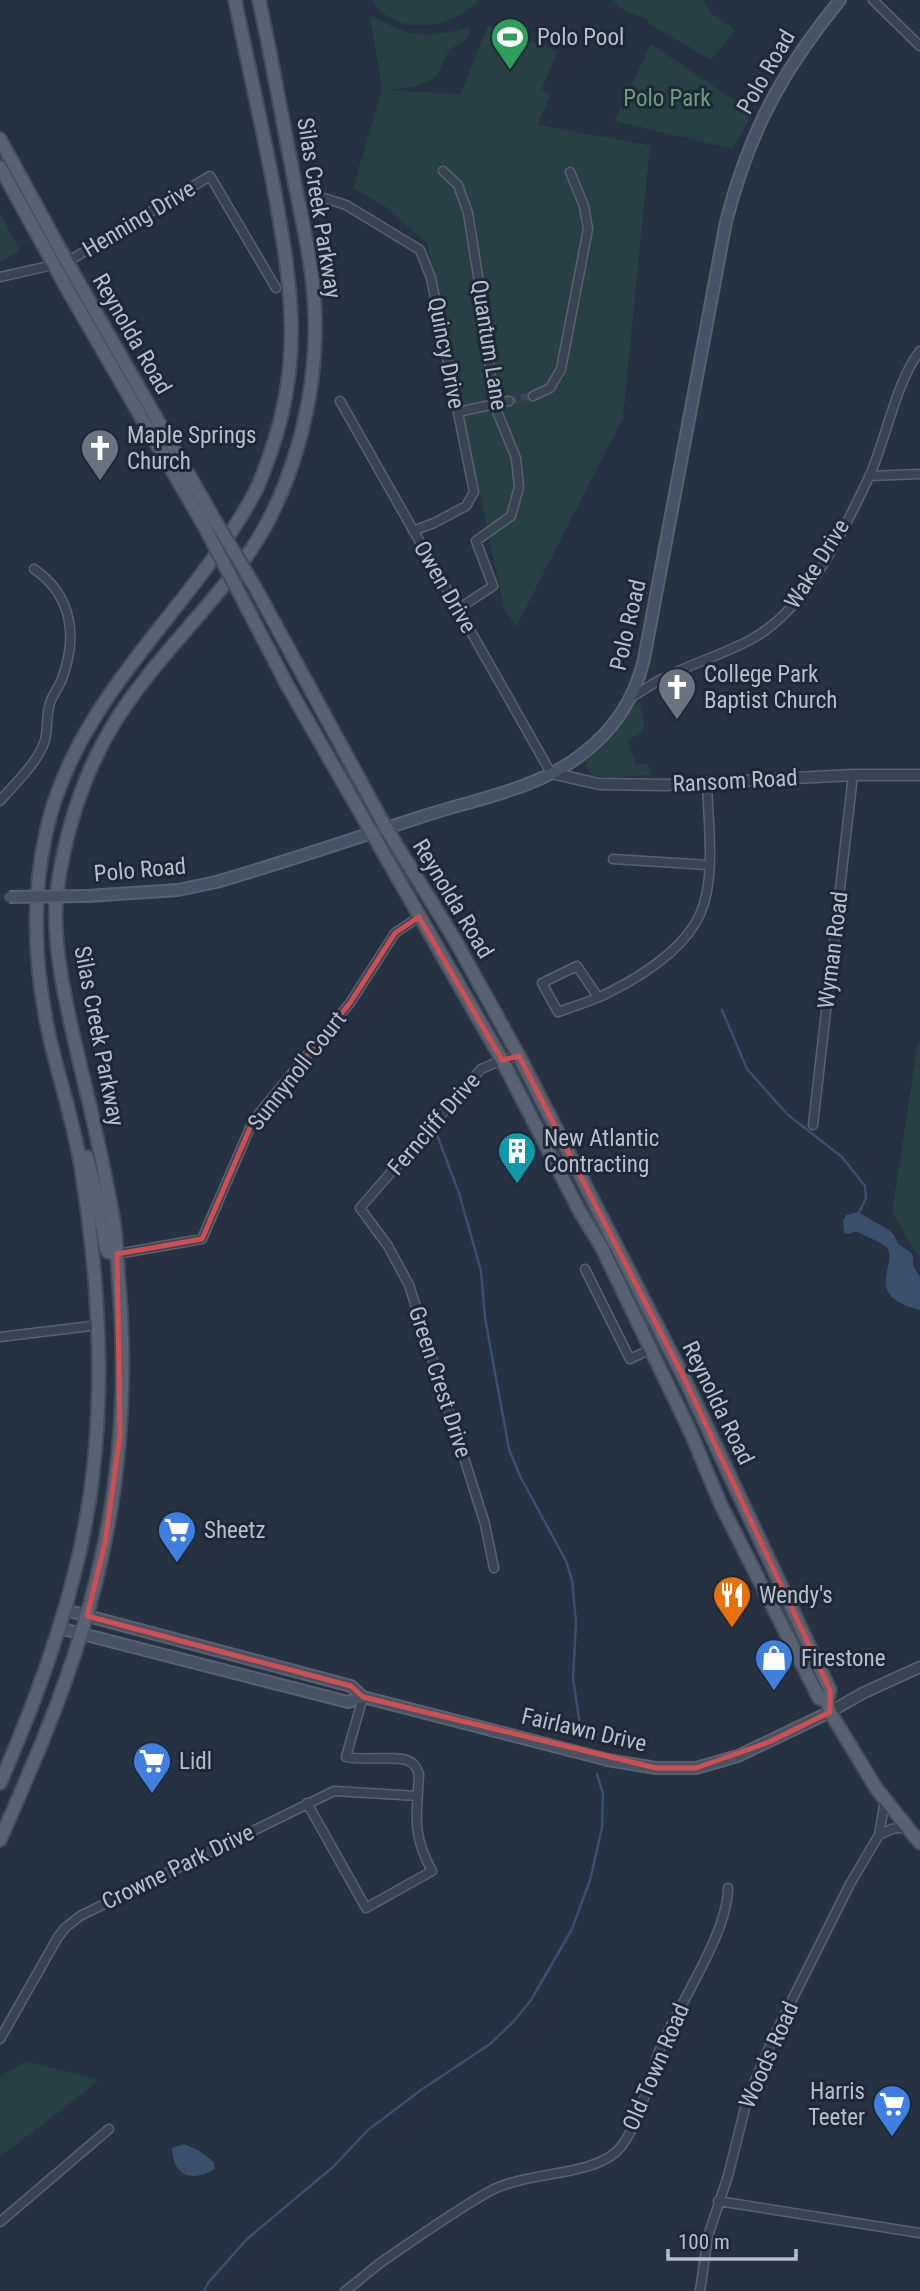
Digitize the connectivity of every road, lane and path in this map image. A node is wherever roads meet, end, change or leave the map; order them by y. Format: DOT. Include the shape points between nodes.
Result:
graph roads {
  1 [pos="234,0"];
  2 [pos="259,0"];
  3 [pos="840,0"];
  4 [pos="873,0"];
  5 [pos="920,46"];
  6 [pos="0,139"];
  7 [pos="0,167"];
  8 [pos="443,171"];
  9 [pos="569,172"];
  10 [pos="324,198"];
  11 [pos="61,264"];
  12 [pos="0,277"];
  13 [pos="276,288"];
  14 [pos="920,351"];
  15 [pos="533,396"];
  16 [pos="340,401"];
  17 [pos="509,401"];
  18 [pos="494,404"];
  19 [pos="458,412"];
  20 [pos="920,474"];
  21 [pos="869,476"];
  22 [pos="208,521"];
  23 [pos="413,531"];
  24 [pos="34,569"];
  25 [pos="458,609"];
  26 [pos="630,698"];
  27 [pos="551,773"];
  28 [pos="853,775"];
  29 [pos="920,775"];
  30 [pos="707,783"];
  31 [pos="0,801"];
  32 [pos="386,828"];
  33 [pos="373,832"];
  34 [pos="613,859"];
  35 [pos="708,865"];
  36 [pos="5,897"];
  37 [pos="419,917"];
  38 [pos="598,997"];
  39 [pos="519,1056"];
  40 [pos="502,1059"];
  41 [pos="68,1112"];
  42 [pos="813,1125"];
  43 [pos="360,1208"];
  44 [pos="117,1254"];
  45 [pos="585,1269"];
  46 [pos="99,1325"];
  47 [pos="0,1337"];
  48 [pos="649,1350"];
  49 [pos="494,1568"];
  50 [pos="65,1610"];
  51 [pos="87,1616"];
  52 [pos="59,1628"];
  53 [pos="81,1635"];
  54 [pos="920,1667"];
  55 [pos="363,1697"];
  56 [pos="828,1707"];
  57 [pos="0,1783"];
  58 [pos="418,1796"];
  59 [pos="885,1800"];
  60 [pos="307,1803"];
  61 [pos="906,1827"];
  62 [pos="879,1835"];
  63 [pos="0,1840"];
  64 [pos="920,1843"];
  65 [pos="728,1888"];
  66 [pos="0,2039"];
  67 [pos="109,2129"];
  68 [pos="718,2201"];
  69 [pos="0,2222"];
  70 [pos="920,2233"];
  71 [pos="345,2291"];
  72 [pos="700,2291"];
  1 -- 41 [label="main road, Silas Creek Parkway" via="286,254 292,301 288,389 258,487 222,547 98,709 67,767 46,832 38,894 38,968"];
  2 -- 44 [label="main road, Silas Creek Parkway" via="310,264 315,315 306,413 293,461 250,551 113,726 85,781 67,837 57,895 68,1012"];
  3 -- 26 [label="main road, Polo Road" via="776,90 736,183 648,640"];
  4 -- 5 [label="street"];
  6 -- 11 [label="main road, Reynolda Road"];
  7 -- 11 [label="main road, Reynolda Road"];
  8 -- 18 [label="street, Quantum Lane" via="458,185 468,213"];
  9 -- 15 [label="street" via="588,229 561,369 550,388"];
  10 -- 19 [label="street, Quincy Drive" via="346,205 420,250 431,278"];
  11 -- 12 [label="street"];
  11 -- 13 [label="street, Henning Drive" via="211,176"];
  11 -- 22 [label="main road, Reynolda Road"];
  14 -- 21 [label="street, Wake Drive"];
  16 -- 23 [label="street, Owen Drive"];
  17 -- 18 [label="street"];
  18 -- 19 [label="street"];
  18 -- 25 [label="street, Quantum Lane" via="516,458 519,487 511,516 476,541 493,586"];
  19 -- 23 [label="street, Quincy Drive" via="474,492 466,506"];
  20 -- 21 [label="street"];
  21 -- 26 [label="street, Wake Drive" via="841,532 803,594 781,620 752,640 662,678"];
  22 -- 32 [label="main road, Reynolda Road, bridge" via="255,587"];
  22 -- 33 [label="main road, Reynolda Road, bridge" via="286,682"];
  23 -- 25 [label="street, Owen Drive"];
  24 -- 31 [label="street" via="63,597 69,649 62,679 50,701 41,749"];
  25 -- 27 [label="street, Owen Drive"];
  26 -- 27 [label="main road, Polo Road" via="597,741"];
  27 -- 30 [label="street, Ransom Road" via="598,784"];
  27 -- 32 [label="main road, Polo Road"];
  28 -- 29 [label="street, Ransom Road"];
  28 -- 30 [label="street, Ransom Road"];
  28 -- 42 [label="street, Wyman Road"];
  30 -- 35 [label="street"];
  32 -- 33 [label="main road, Polo Road"];
  32 -- 39 [label="main road, Reynolda Road"];
  33 -- 36 [label="main road, Polo Road, bridge" via="178,890"];
  33 -- 37 [label="main road, Reynolda Road"];
  34 -- 35 [label="street"];
  35 -- 38 [label="street" via="701,911 691,931 646,969"];
  37 -- 40 [label="main road, Reynolda Road"];
  37 -- 44 [label="street, Sunnynoll Court" via="396,933 350,1003 253,1121 202,1239"];
  38 -- 38 [label="street" via="558,1012 542,983 577,966"];
  39 -- 40 [label="street, Ferncliff Drive"];
  39 -- 56 [label="main road, Reynolda Road" via="685,1380 830,1690"];
  40 -- 43 [label="street, Ferncliff Drive" via="481,1069"];
  40 -- 48 [label="main road, Reynolda Road" via="602,1248"];
  41 -- 44 [label="main road" via="85,1151 106,1248"];
  41 -- 46 [label="main road, Silas Creek Parkway" via="82,1174"];
  43 -- 49 [label="street, Green Crest Drive" via="409,1285 485,1524"];
  44 -- 51 [label="main road, Silas Creek Parkway" via="123,1352 120,1435 105,1544"];
  45 -- 48 [label="street" via="631,1359"];
  46 -- 47 [label="street"];
  46 -- 50 [label="main road, Silas Creek Parkway" via="96,1451 89,1506"];
  48 -- 56 [label="main road, Reynolda Road" via="765,1594"];
  50 -- 51 [label="main road, Fairlawn Drive"];
  50 -- 52 [label="main road, Silas Creek Parkway"];
  51 -- 53 [label="main road, Silas Creek Parkway"];
  51 -- 55 [label="main road, Fairlawn Drive" via="351,1686"];
  52 -- 53 [label="main road, Fairlawn Drive"];
  52 -- 57 [label="main road, Silas Creek Parkway"];
  53 -- 55 [label="main road, Fairlawn Drive" via="348,1702"];
  53 -- 63 [label="main road, Silas Creek Parkway"];
  54 -- 56 [label="street"];
  55 -- 56 [label="main road, Fairlawn Drive" via="608,1760 656,1768 696,1768 738,1756"];
  55 -- 58 [label="street" via="346,1757 410,1762 419,1774"];
  56 -- 59 [label="main road, Reynolda Road"];
  58 -- 60 [label="street, Crowne Park Drive" via="342,1790"];
  58 -- 60 [label="street" via="418,1842 432,1871 366,1908"];
  59 -- 61 [label="main road, Reynolda Road"];
  59 -- 62 [label="street, Woods Road"];
  60 -- 66 [label="street, Crowne Park Drive" via="73,1920 58,1937"];
  61 -- 62 [label="street"];
  61 -- 64 [label="main road, Reynolda Road"];
  62 -- 68 [label="street, Woods Road" via="850,1884 759,2070"];
  65 -- 71 [label="street, Old Town Road" via="720,1925 660,2050 633,2126 616,2152 584,2168 515,2180 490,2191"];
  67 -- 69 [label="street"];
  68 -- 70 [label="street"];
  68 -- 72 [label="street, Woods Road"];
}
